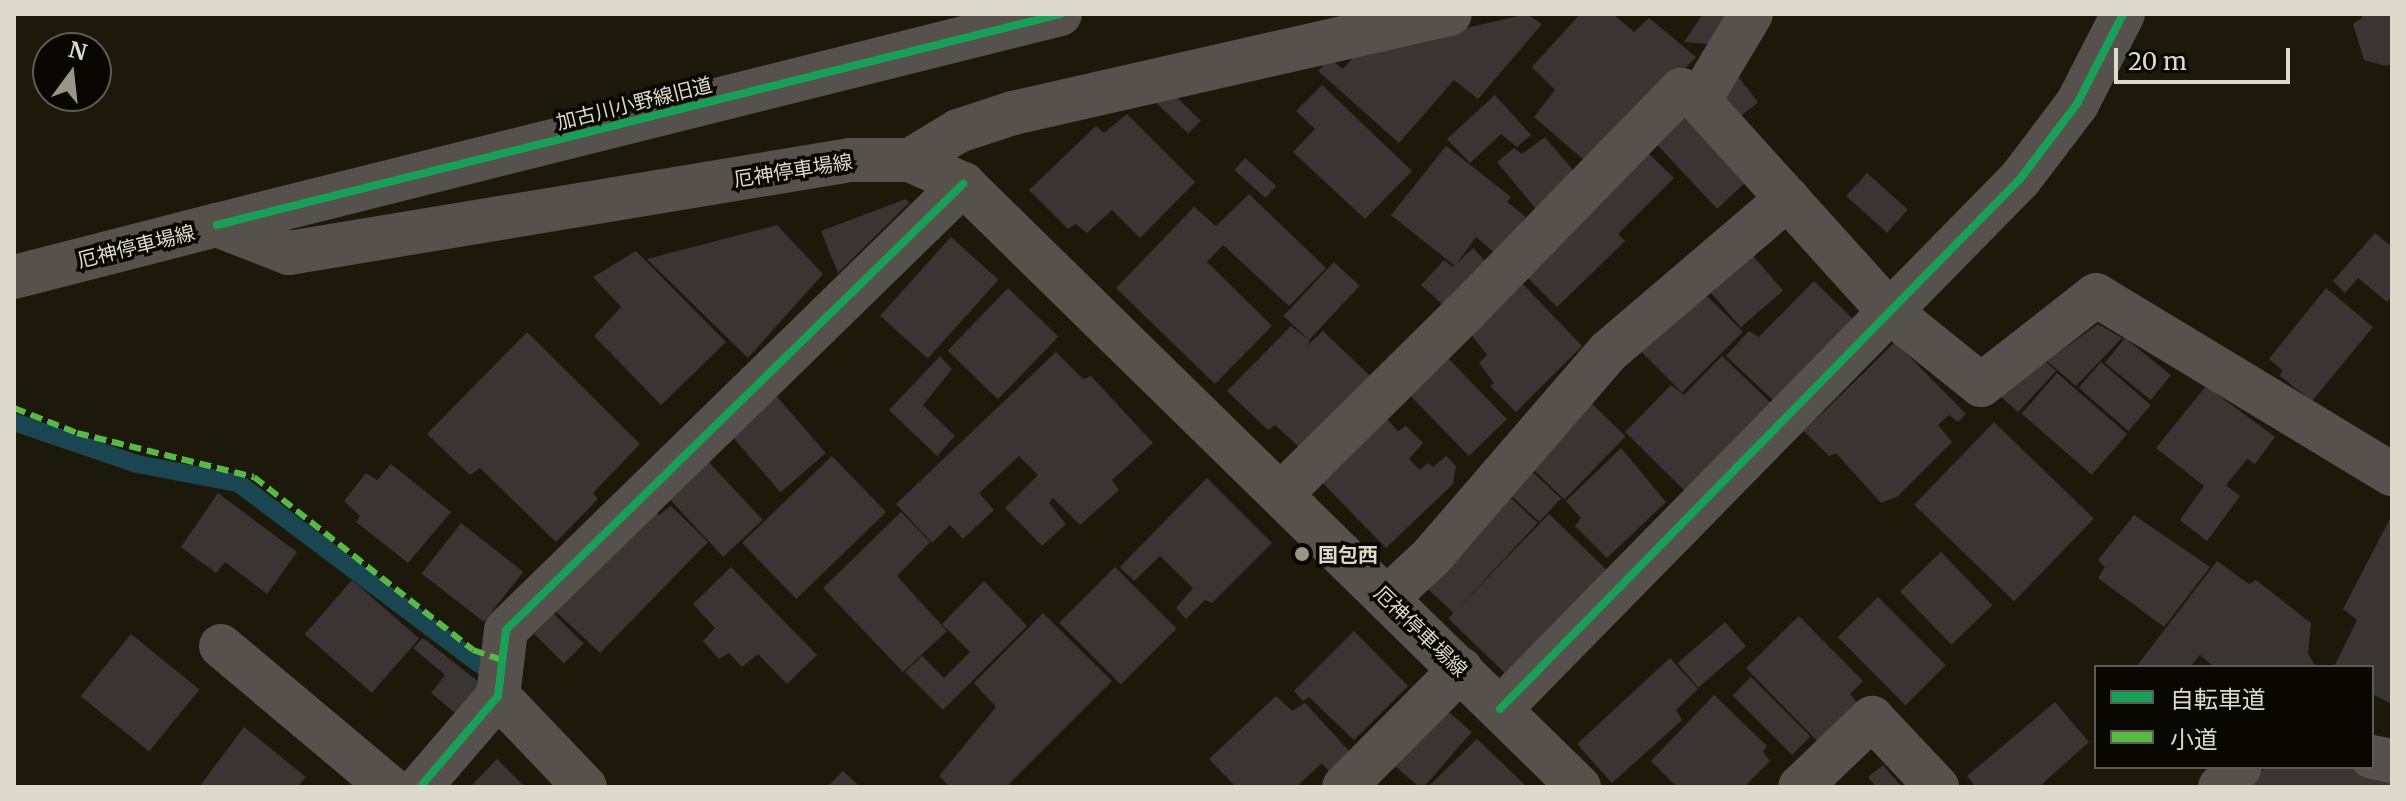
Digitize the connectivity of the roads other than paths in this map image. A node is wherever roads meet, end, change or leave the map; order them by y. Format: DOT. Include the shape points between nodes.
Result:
graph roads {
  1 [pos="1060,14"];
  2 [pos="1450,14"];
  3 [pos="1751,14"];
  4 [pos="2123,14"];
  5 [pos="1699,101"];
  6 [pos="910,160"];
  7 [pos="963,184"];
  8 [pos="1788,198"];
  9 [pos="217,225"];
  10 [pos="14,277"];
  11 [pos="1889,311"];
  12 [pos="2392,474"];
  13 [pos="1281,494"];
  14 [pos="1387,598"];
  15 [pos="221,646"];
  16 [pos="1461,669"];
  17 [pos="498,696"];
  18 [pos="1500,709"];
  19 [pos="2238,769"];
  20 [pos="389,787"];
  21 [pos="420,787"];
  22 [pos="585,787"];
  23 [pos="1344,787"];
  24 [pos="1579,787"];
  25 [pos="1800,787"];
  26 [pos="1937,787"];
  27 [pos="2220,787"];
  1 -- 9 [label="street, 加古川小野線旧道"];
  2 -- 6 [label="street" via="1013,113 958,131"];
  3 -- 5 [label="street"];
  4 -- 11 [label="street" via="2077,104 2020,179"];
  5 -- 8 [label="street"];
  5 -- 13 [label="street" via="1681,90"];
  6 -- 7 [label="main road, 厄神停車場線"];
  6 -- 9 [label="main road, 厄神停車場線" via="850,160 289,253"];
  7 -- 13 [label="main road, 厄神停車場線"];
  7 -- 17 [label="street" via="506,630"];
  8 -- 11 [label="street"];
  8 -- 14 [label="street" via="1609,351 1431,557"];
  9 -- 10 [label="main road, 厄神停車場線"];
  11 -- 12 [label="street" via="1981,385 2096,295"];
  11 -- 18 [label="street"];
  13 -- 14 [label="main road, 厄神停車場線"];
  14 -- 16 [label="main road, 厄神停車場線"];
  15 -- 20 [label="street"];
  16 -- 18 [label="main road, 厄神停車場線"];
  16 -- 23 [label="street"];
  17 -- 21 [label="street"];
  17 -- 22 [label="street"];
  18 -- 24 [label="main road, 厄神停車場線"];
  19 -- 27 [label="street"];
  25 -- 26 [label="street" via="1872,718"];
}
